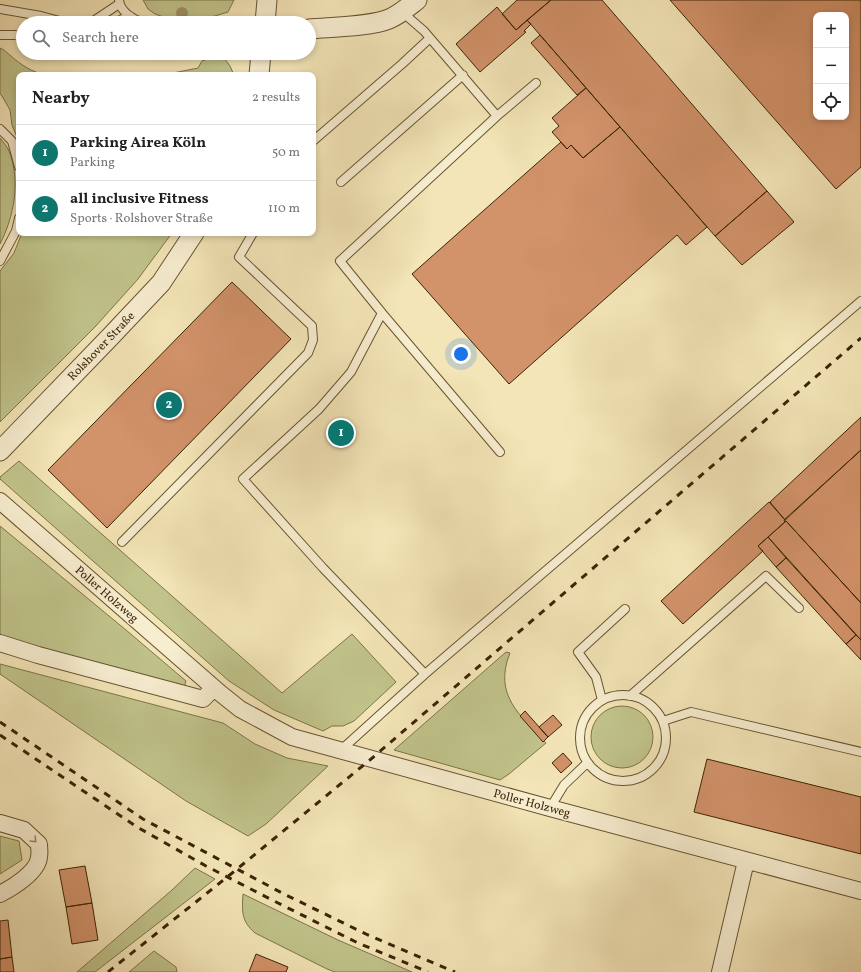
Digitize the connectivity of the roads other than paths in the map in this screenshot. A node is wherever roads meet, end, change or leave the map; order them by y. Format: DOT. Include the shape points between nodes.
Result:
graph roads {
  1 [pos="267,0"];
  2 [pos="417,0"];
  3 [pos="119,2"];
  4 [pos="0,9"];
  5 [pos="402,12"];
  6 [pos="41,16"];
  7 [pos="100,16"];
  8 [pos="130,16"];
  9 [pos="266,16"];
  10 [pos="316,28"];
  11 [pos="0,35"];
  12 [pos="16,35"];
  13 [pos="430,38"];
  14 [pos="260,60"];
  15 [pos="259,72"];
  16 [pos="463,75"];
  17 [pos="536,83"];
  18 [pos="497,116"];
  19 [pos="0,129"];
  20 [pos="316,138"];
  21 [pos="16,156"];
  22 [pos="341,182"];
  23 [pos="16,231"];
  24 [pos="192,236"];
  25 [pos="251,236"];
  26 [pos="0,262"];
  27 [pos="861,301"];
  28 [pos="382,313"];
  29 [pos="0,451"];
  30 [pos="500,452"];
  31 [pos="0,501"];
  32 [pos="122,542"];
  33 [pos="799,608"];
  34 [pos="625,609"];
  35 [pos="0,643"];
  36 [pos="425,674"];
  37 [pos="214,688"];
  38 [pos="630,696"];
  39 [pos="602,700"];
  40 [pos="663,721"];
  41 [pos="341,750"];
  42 [pos="861,752"];
  43 [pos="587,763"];
  44 [pos="550,808"];
  45 [pos="0,823"];
  46 [pos="746,861"];
  47 [pos="861,891"];
  48 [pos="0,894"];
  49 [pos="720,972"];
  1 -- 9 [label="street"];
  2 -- 5 [label="street"];
  3 -- 7 [label="lane"];
  3 -- 8 [label="lane"];
  4 -- 6 [label="lane"];
  5 -- 10 [label="street" via="388,20 367,24"];
  5 -- 13 [label="lane"];
  11 -- 12 [label="lane"];
  13 -- 16 [label="lane"];
  13 -- 20 [label="lane"];
  14 -- 15 [label="street"];
  16 -- 18 [label="lane"];
  16 -- 22 [label="lane"];
  17 -- 18 [label="lane"];
  18 -- 28 [label="lane" via="340,261"];
  19 -- 21 [label="lane" via="12,141"];
  23 -- 26 [label="lane"];
  24 -- 29 [label="street, Rolshover Straße" via="161,283"];
  25 -- 32 [label="lane" via="239,257 312,326 313,340 308,353"];
  27 -- 36 [label="lane"];
  28 -- 30 [label="lane"];
  28 -- 36 [label="lane" via="351,372 319,410 243,479 323,568"];
  31 -- 37 [label="street, Poller Holzweg"];
  33 -- 38 [label="lane" via="766,576"];
  34 -- 39 [label="lane" via="578,652 596,677"];
  35 -- 37 [label="street" via="203,699"];
  36 -- 41 [label="lane"];
  37 -- 41 [label="street, Poller Holzweg" via="240,709 292,737"];
  38 -- 39 [label="lane" via="616,695"];
  38 -- 40 [label="lane" via="644,700 655,709"];
  39 -- 43 [label="lane" via="591,709 583,721 579,735 581,750"];
  40 -- 42 [label="lane" via="691,712"];
  40 -- 43 [label="lane" via="665,749 650,773 623,782 609,780"];
  41 -- 44 [label="street, Poller Holzweg"];
  43 -- 44 [label="lane" via="564,785"];
  44 -- 46 [label="street, Poller Holzweg"];
  45 -- 48 [label="street, one-way" via="24,830 39,844 39,859 35,866 26,877"];
  46 -- 47 [label="street, Poller Holzweg"];
  46 -- 49 [label="street"];
}
